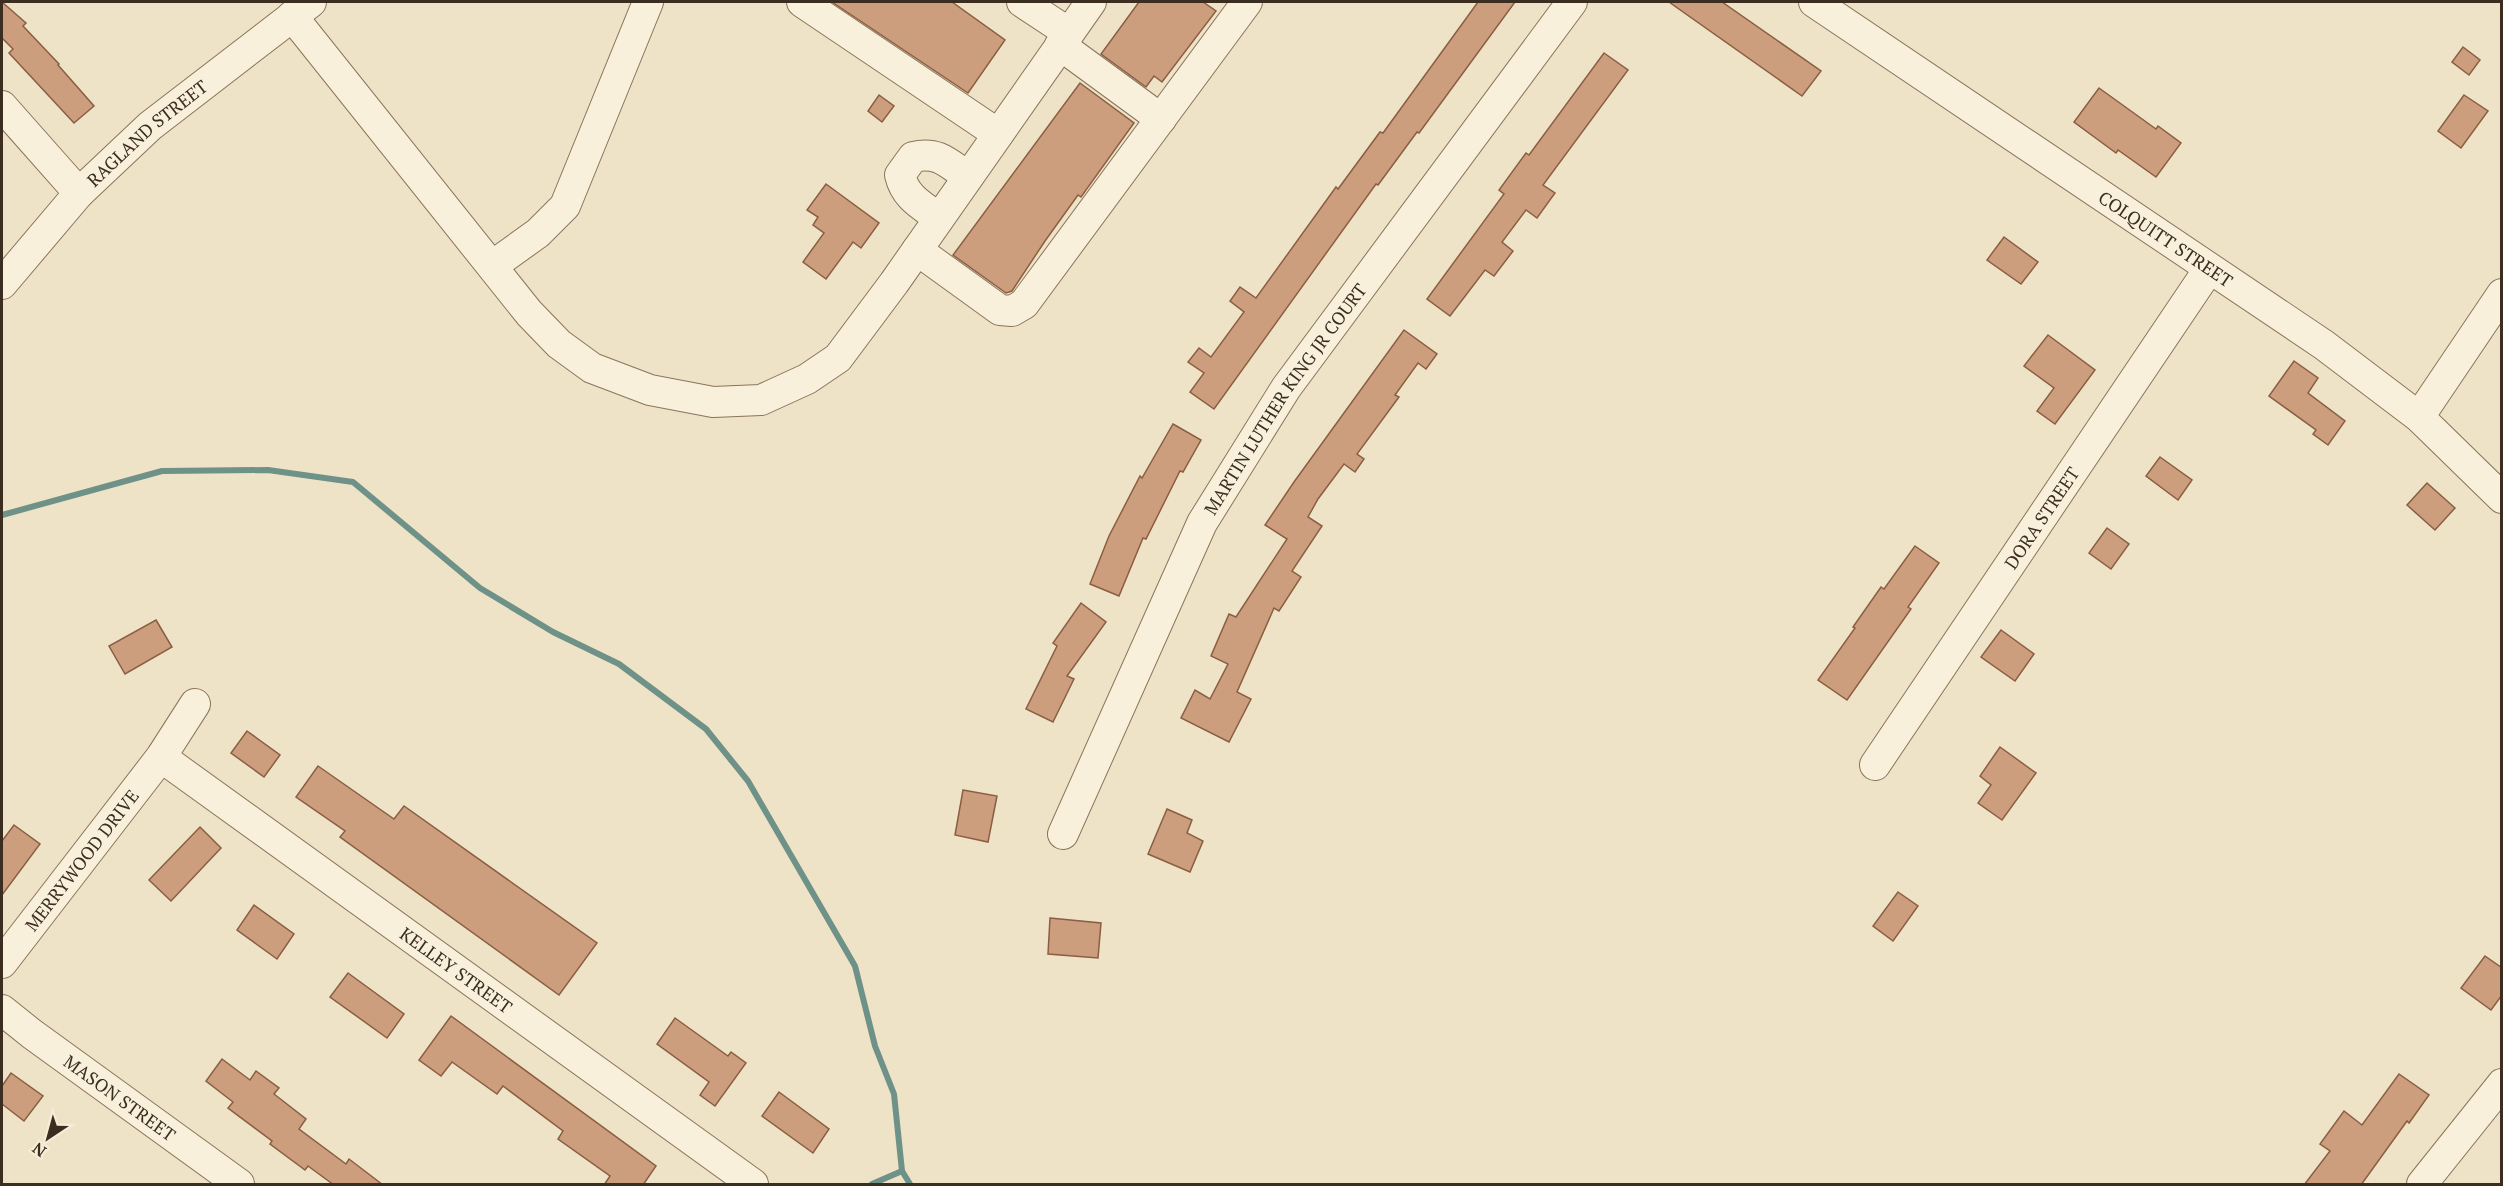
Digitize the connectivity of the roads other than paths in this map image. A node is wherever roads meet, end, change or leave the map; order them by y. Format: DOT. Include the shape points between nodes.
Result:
graph roads {
  1 [pos="648,2"];
  2 [pos="802,2"];
  3 [pos="1022,2"];
  4 [pos="1091,2"];
  5 [pos="1247,2"];
  6 [pos="1572,2"];
  7 [pos="1814,2"];
  8 [pos="302,9"];
  9 [pos="1064,39"];
  10 [pos="2,106"];
  11 [pos="1161,119"];
  12 [pos="998,134"];
  13 [pos="968,177"];
  14 [pos="79,193"];
  15 [pos="939,218"];
  16 [pos="917,250"];
  17 [pos="492,266"];
  18 [pos="2209,269"];
  19 [pos="2,284"];
  20 [pos="2502,294"];
  21 [pos="2419,417"];
  22 [pos="2502,498"];
  23 [pos="195,704"];
  24 [pos="161,757"];
  25 [pos="1875,765"];
  26 [pos="1063,834"];
  27 [pos="2,963"];
  28 [pos="2,1010"];
  29 [pos="2502,1084"];
  30 [pos="238,1185"];
  31 [pos="753,1185"];
  32 [pos="2422,1185"];
  1 -- 17 [label="street" via="565,206 538,233"];
  2 -- 12 [label="street"];
  3 -- 9 [label="street"];
  4 -- 9 [label="street"];
  5 -- 11 [label="street"];
  6 -- 26 [label="street, MARTIN LUTHER KING JR COURT" via="1286,388 1202,523"];
  7 -- 18 [label="street, COLQUITT STREET"];
  8 -- 14 [label="street, RAGLAND STREET" via="150,126"];
  8 -- 17 [label="street"];
  9 -- 11 [label="street"];
  9 -- 12 [label="street"];
  10 -- 14 [label="street"];
  11 -- 16 [label="street" via="1024,304 1012,311 1000,310"];
  12 -- 13 [label="street"];
  13 -- 15 [label="street"];
  13 -- 15 [label="street" via="940,157 927,154 913,157 900,175 903,188 912,199"];
  14 -- 19 [label="street, RAGLAND STREET"];
  15 -- 16 [label="street"];
  16 -- 17 [label="street" via="838,358 807,379 761,400 713,402 650,390 592,368 559,344"];
  18 -- 21 [label="street, COLQUITT STREET" via="2324,345"];
  18 -- 25 [label="street, DORA STREET"];
  20 -- 21 [label="street"];
  21 -- 22 [label="street, COLQUITT STREET"];
  23 -- 24 [label="street, MERRYWOOD DRIVE"];
  24 -- 27 [label="street, MERRYWOOD DRIVE"];
  24 -- 31 [label="street, KELLEY STREET"];
  28 -- 30 [label="street, MASON STREET"];
  29 -- 32 [label="street"];
}
